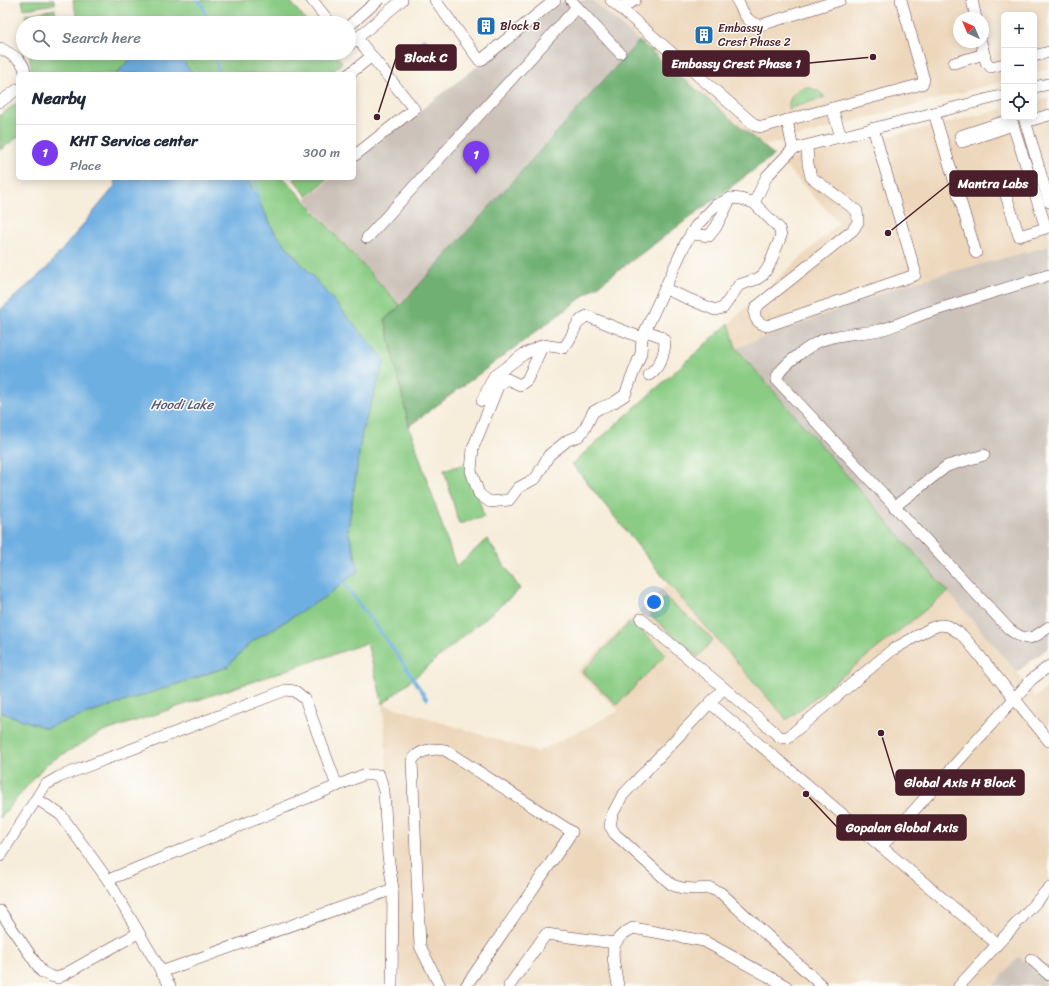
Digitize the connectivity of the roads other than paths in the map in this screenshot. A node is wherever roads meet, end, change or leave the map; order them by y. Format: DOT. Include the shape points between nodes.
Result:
graph roads {
  1 [pos="312,0"];
  2 [pos="378,0"];
  3 [pos="435,0"];
  4 [pos="555,0"];
  5 [pos="635,0"];
  6 [pos="737,0"];
  7 [pos="840,0"];
  8 [pos="901,0"];
  9 [pos="972,0"];
  10 [pos="395,2"];
  11 [pos="615,3"];
  12 [pos="574,4"];
  13 [pos="975,12"];
  14 [pos="325,16"];
  15 [pos="356,20"];
  16 [pos="356,38"];
  17 [pos="356,43"];
  18 [pos="0,48"];
  19 [pos="982,48"];
  20 [pos="1049,52"];
  21 [pos="620,53"];
  22 [pos="984,54"];
  23 [pos="1037,55"];
  24 [pos="372,56"];
  25 [pos="16,57"];
  26 [pos="20,60"];
  27 [pos="954,62"];
  28 [pos="1001,65"];
  29 [pos="25,72"];
  30 [pos="352,72"];
  31 [pos="1049,84"];
  32 [pos="1037,86"];
  33 [pos="16,91"];
  34 [pos="1001,96"];
  35 [pos="0,102"];
  36 [pos="832,108"];
  37 [pos="934,113"];
  38 [pos="1049,115"];
  39 [pos="1037,117"];
  40 [pos="787,120"];
  41 [pos="1012,120"];
  42 [pos="1024,120"];
  43 [pos="873,128"];
  44 [pos="841,137"];
  45 [pos="807,146"];
  46 [pos="794,149"];
  47 [pos="356,154"];
  48 [pos="1032,183"];
  49 [pos="731,198"];
  50 [pos="1049,202"];
  51 [pos="754,203"];
  52 [pos="692,234"];
  53 [pos="367,238"];
  54 [pos="976,252"];
  55 [pos="1049,275"];
  56 [pos="665,289"];
  57 [pos="644,334"];
  58 [pos="543,345"];
  59 [pos="649,375"];
  60 [pos="482,401"];
  61 [pos="984,455"];
  62 [pos="894,507"];
  63 [pos="641,619"];
  64 [pos="1049,627"];
  65 [pos="1049,666"];
  66 [pos="724,688"];
  67 [pos="1014,699"];
  68 [pos="710,703"];
  69 [pos="1049,741"];
  70 [pos="337,786"];
  71 [pos="37,799"];
  72 [pos="881,847"];
  73 [pos="0,856"];
  74 [pos="108,880"];
  75 [pos="1049,888"];
  76 [pos="393,889"];
  77 [pos="0,912"];
  78 [pos="138,933"];
  79 [pos="615,943"];
  80 [pos="997,944"];
  81 [pos="1031,958"];
  82 [pos="161,972"];
  83 [pos="1049,975"];
  84 [pos="170,986"];
  85 [pos="392,986"];
  86 [pos="440,986"];
  87 [pos="466,986"];
  88 [pos="509,986"];
  89 [pos="618,986"];
  90 [pos="786,986"];
  91 [pos="822,986"];
  92 [pos="959,986"];
  1 -- 14 [label="street"];
  2 -- 15 [label="street"];
  3 -- 4 [label="street" via="480,61"];
  5 -- 11 [label="street" via="628,4"];
  6 -- 7 [label="street" via="749,21 755,25"];
  8 -- 36 [label="street" via="924,80 922,84"];
  9 -- 13 [label="street"];
  10 -- 16 [label="street"];
  11 -- 40 [label="street" via="756,126 762,127"];
  12 -- 21 [label="street"];
  12 -- 53 [label="street"];
  17 -- 24 [label="street"];
  18 -- 25 [label="street"];
  19 -- 22 [label="street"];
  20 -- 23 [label="street"];
  22 -- 27 [label="street"];
  22 -- 28 [label="street" via="986,62 991,67"];
  24 -- 30 [label="street"];
  24 -- 47 [label="street" via="414,109"];
  26 -- 29 [label="street"];
  31 -- 32 [label="street"];
  33 -- 35 [label="street"];
  34 -- 37 [label="street"];
  36 -- 40 [label="street"];
  36 -- 44 [label="street"];
  37 -- 43 [label="street"];
  37 -- 54 [label="street"];
  38 -- 39 [label="street"];
  40 -- 46 [label="street"];
  41 -- 48 [label="street"];
  42 -- 50 [label="street"];
  43 -- 44 [label="street"];
  43 -- 45 [label="street" via="916,271 915,275 767,326 759,323 755,317 756,307 853,230 858,222 857,211 811,177"];
  44 -- 45 [label="street"];
  45 -- 46 [label="street"];
  46 -- 51 [label="street" via="767,176"];
  48 -- 48 [label="street" via="1046,228 1019,236 1005,192"];
  49 -- 51 [label="street"];
  49 -- 52 [label="street" via="716,205 696,226"];
  49 -- 52 [label="street" via="709,236"];
  51 -- 56 [label="street" via="779,228 781,236 763,275 739,285 723,308 716,310"];
  52 -- 56 [label="street"];
  55 -- 62 [label="street" via="881,329 820,341 778,373 777,380"];
  56 -- 57 [label="street"];
  57 -- 58 [label="street" via="587,316 579,320 563,348"];
  57 -- 58 [label="street" via="641,353 625,395 593,412 579,436 568,440 549,455 536,478 518,488 508,500 490,502 479,494 471,471 474,448 500,384 507,379 520,385 526,380"];
  57 -- 59 [label="street" via="660,336 665,341 665,349 656,370"];
  58 -- 60 [label="street" via="524,354 494,376"];
  61 -- 62 [label="street" via="947,466"];
  62 -- 64 [label="street" via="1009,629 1023,638 1030,638"];
  63 -- 66 [label="street"];
  65 -- 67 [label="street" via="1031,680"];
  66 -- 67 [label="street" via="780,737 787,738 892,650 940,625 948,626 965,638"];
  66 -- 68 [label="street"];
  67 -- 69 [label="street"];
  67 -- 72 [label="street"];
  68 -- 72 [label="street"];
  68 -- 91 [label="street" via="622,796 612,814 610,826 615,834 672,885 682,888 710,888 721,893"];
  70 -- 71 [label="street" via="305,699 296,691 286,690 59,776 45,785"];
  70 -- 74 [label="street"];
  70 -- 76 [label="street" via="363,775 379,775 384,791"];
  71 -- 73 [label="street"];
  71 -- 74 [label="street" via="61,816"];
  72 -- 80 [label="street"];
  74 -- 78 [label="street"];
  75 -- 80 [label="street"];
  76 -- 82 [label="street"];
  76 -- 85 [label="street"];
  77 -- 78 [label="street" via="42,972 58,978"];
  78 -- 82 [label="street"];
  79 -- 88 [label="street" via="546,934"];
  79 -- 89 [label="street" via="612,949"];
  79 -- 90 [label="street" via="625,932 633,928 704,941"];
  80 -- 92 [label="street"];
  81 -- 83 [label="street"];
  82 -- 84 [label="street"];
  86 -- 87 [label="street" via="420,946 412,761 415,756 435,749 445,750 572,832"];
}
